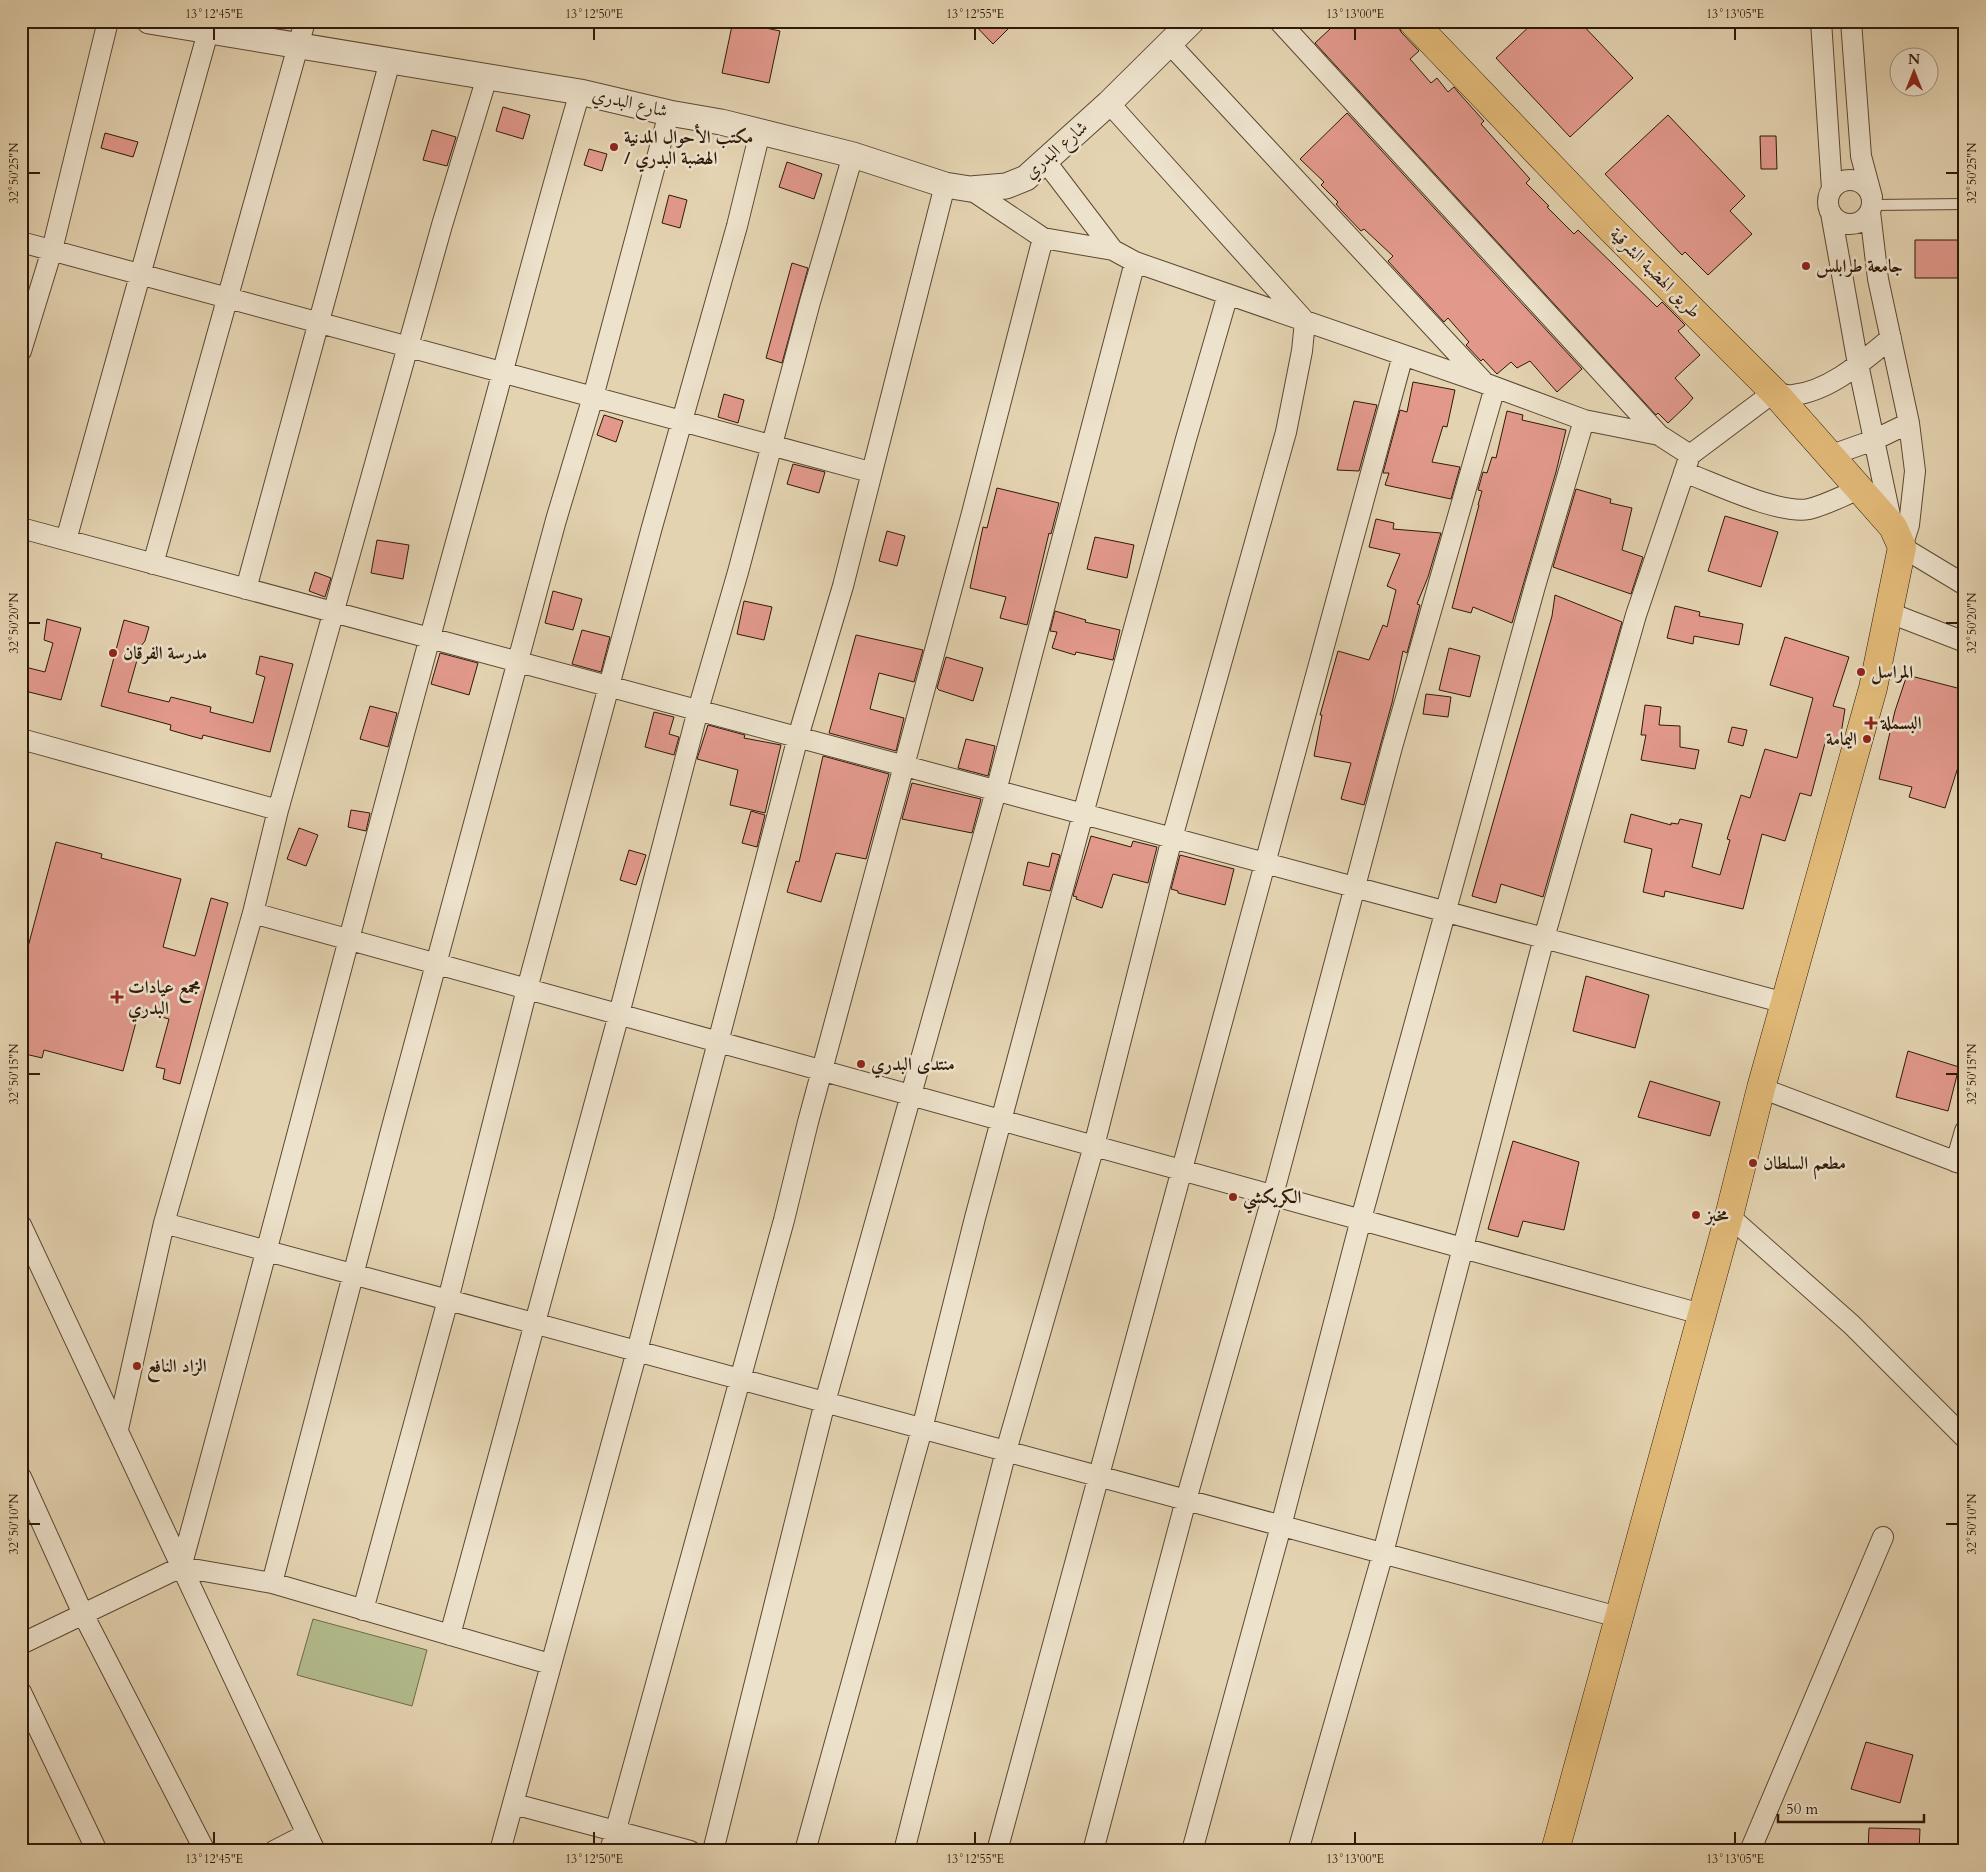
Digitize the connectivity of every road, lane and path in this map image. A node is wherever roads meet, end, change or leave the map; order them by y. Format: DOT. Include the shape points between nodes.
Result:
graph roads {
  1 [pos="108,21"];
  2 [pos="149,21"];
  3 [pos="1192,21"];
  4 [pos="1279,21"];
  5 [pos="1412,21"];
  6 [pos="1821,21"];
  7 [pos="1851,21"];
  8 [pos="208,32"];
  9 [pos="302,33"];
  10 [pos="1168,43"];
  11 [pos="390,61"];
  12 [pos="487,77"];
  13 [pos="580,92"];
  14 [pos="1109,103"];
  15 [pos="669,113"];
  16 [pos="760,132"];
  17 [pos="853,155"];
  18 [pos="1046,162"];
  19 [pos="945,185"];
  20 [pos="1832,188"];
  21 [pos="970,189"];
  22 [pos="1965,204"];
  23 [pos="1871,205"];
  24 [pos="1831,213"];
  25 [pos="1043,238"];
  26 [pos="21,242"];
  27 [pos="52,250"];
  28 [pos="1113,250"];
  29 [pos="1135,262"];
  30 [pos="139,274"];
  31 [pos="1228,294"];
  32 [pos="229,298"];
  33 [pos="1305,321"];
  34 [pos="318,322"];
  35 [pos="1891,338"];
  36 [pos="408,346"];
  37 [pos="21,351"];
  38 [pos="1404,355"];
  39 [pos="1858,364"];
  40 [pos="501,372"];
  41 [pos="1490,385"];
  42 [pos="1774,392"];
  43 [pos="593,397"];
  44 [pos="1584,420"];
  45 [pos="682,421"];
  46 [pos="1909,423"];
  47 [pos="1659,435"];
  48 [pos="1874,440"];
  49 [pos="771,445"];
  50 [pos="1829,456"];
  51 [pos="1687,463"];
  52 [pos="870,472"];
  53 [pos="1860,489"];
  54 [pos="21,528"];
  55 [pos="1897,537"];
  56 [pos="66,540"];
  57 [pos="153,564"];
  58 [pos="1965,585"];
  59 [pos="246,589"];
  60 [pos="333,612"];
  61 [pos="1890,613"];
  62 [pos="428,638"];
  63 [pos="1965,642"];
  64 [pos="519,662"];
  65 [pos="609,686"];
  66 [pos="698,710"];
  67 [pos="798,737"];
  68 [pos="21,739"];
  69 [pos="904,766"];
  70 [pos="996,791"];
  71 [pos="278,810"];
  72 [pos="1083,814"];
  73 [pos="1172,838"];
  74 [pos="1266,863"];
  75 [pos="1354,887"];
  76 [pos="1447,912"];
  77 [pos="253,913"];
  78 [pos="1544,938"];
  79 [pos="348,939"];
  80 [pos="437,964"];
  81 [pos="526,989"];
  82 [pos="1785,1003"];
  83 [pos="619,1014"];
  84 [pos="718,1042"];
  85 [pos="823,1071"];
  86 [pos="1761,1088"];
  87 [pos="912,1095"];
  88 [pos="1002,1120"];
  89 [pos="1965,1131"];
  90 [pos="1094,1146"];
  91 [pos="1961,1163"];
  92 [pos="1182,1170"];
  93 [pos="1273,1195"];
  94 [pos="1729,1216"];
  95 [pos="1361,1220"];
  96 [pos="164,1223"];
  97 [pos="21,1226"];
  98 [pos="1463,1248"];
  99 [pos="268,1252"];
  100 [pos="353,1275"];
  101 [pos="448,1300"];
  102 [pos="1701,1314"];
  103 [pos="535,1324"];
  104 [pos="637,1351"];
  105 [pos="739,1379"];
  106 [pos="825,1402"];
  107 [pos="118,1429"];
  108 [pos="922,1429"];
  109 [pos="1965,1438"];
  110 [pos="1006,1451"];
  111 [pos="21,1476"];
  112 [pos="1099,1477"];
  113 [pos="1186,1500"];
  114 [pos="1281,1526"];
  115 [pos="1883,1537"];
  116 [pos="1383,1553"];
  117 [pos="181,1567"];
  118 [pos="272,1583"];
  119 [pos="362,1610"];
  120 [pos="83,1614"];
  121 [pos="1618,1617"];
  122 [pos="450,1635"];
  123 [pos="21,1644"];
  124 [pos="550,1664"];
  125 [pos="21,1692"];
  126 [pos="514,1804"];
  127 [pos="616,1831"];
  128 [pos="311,1843"];
  129 [pos="96,1851"];
  130 [pos="205,1851"];
  131 [pos="274,1851"];
  132 [pos="500,1851"];
  133 [pos="610,1851"];
  134 [pos="690,1851"];
  135 [pos="712,1851"];
  136 [pos="805,1851"];
  137 [pos="904,1851"];
  138 [pos="997,1851"];
  139 [pos="1092,1851"];
  140 [pos="1192,1851"];
  141 [pos="1298,1851"];
  142 [pos="1556,1851"];
  143 [pos="1750,1851"];
  1 -- 27 [label="street"];
  2 -- 8 [label="street, شارع البدري"];
  3 -- 10 [label="street, شارع البدري"];
  4 -- 47 [label="street"];
  5 -- 42 [label="main road, طريق الهضبة الشرقية" via="1605,223"];
  6 -- 20 [label="street"];
  7 -- 23 [label="street" via="1862,156"];
  8 -- 9 [label="street, شارع البدري"];
  8 -- 30 [label="street"];
  9 -- 11 [label="street, شارع البدري"];
  9 -- 32 [label="street"];
  10 -- 14 [label="street, شارع البدري"];
  10 -- 41 [label="street"];
  11 -- 12 [label="street, شارع البدري"];
  11 -- 34 [label="street"];
  12 -- 13 [label="street, شارع البدري"];
  12 -- 36 [label="street"];
  13 -- 15 [label="street, شارع البدري"];
  13 -- 40 [label="street"];
  14 -- 18 [label="street, شارع البدري"];
  14 -- 33 [label="street"];
  15 -- 16 [label="street, شارع البدري"];
  15 -- 43 [label="street"];
  16 -- 17 [label="street, شارع البدري"];
  16 -- 45 [label="street"];
  17 -- 19 [label="street, شارع البدري"];
  17 -- 49 [label="street"];
  18 -- 21 [label="street, شارع البدري" via="1026,178 1006,186"];
  18 -- 28 [label="street"];
  19 -- 21 [label="street, شارع البدري"];
  19 -- 52 [label="street"];
  20 -- 23 [label="street" via="1844,180 1864,185"];
  20 -- 24 [label="street" via="1828,201"];
  21 -- 25 [label="street"];
  22 -- 23 [label="lane"];
  23 -- 24 [label="street" via="1860,221 1847,224"];
  23 -- 35 [label="street" via="1878,279"];
  24 -- 39 [label="street"];
  25 -- 28 [label="street"];
  25 -- 69 [label="street"];
  26 -- 27 [label="street"];
  27 -- 30 [label="street"];
  27 -- 37 [label="street"];
  28 -- 29 [label="street"];
  29 -- 31 [label="street"];
  29 -- 70 [label="street"];
  30 -- 32 [label="street"];
  30 -- 56 [label="street"];
  31 -- 33 [label="street"];
  31 -- 72 [label="street"];
  32 -- 34 [label="street"];
  32 -- 57 [label="street"];
  33 -- 38 [label="street"];
  33 -- 73 [label="street" via="1286,432"];
  34 -- 36 [label="street"];
  34 -- 59 [label="street"];
  35 -- 39 [label="street"];
  35 -- 46 [label="street"];
  36 -- 40 [label="street"];
  36 -- 60 [label="street"];
  38 -- 41 [label="street"];
  38 -- 74 [label="street"];
  39 -- 42 [label="street" via="1812,391 1791,396"];
  39 -- 48 [label="street"];
  40 -- 43 [label="street"];
  40 -- 62 [label="street"];
  41 -- 44 [label="street"];
  41 -- 75 [label="street"];
  42 -- 50 [label="main road, طريق الهضبة الشرقية"];
  42 -- 51 [label="street"];
  43 -- 45 [label="street"];
  43 -- 64 [label="street" via="556,520"];
  44 -- 47 [label="street"];
  44 -- 76 [label="street" via="1535,586"];
  45 -- 49 [label="street"];
  45 -- 65 [label="street"];
  46 -- 48 [label="street"];
  46 -- 55 [label="street" via="1915,471 1908,525"];
  47 -- 51 [label="street"];
  48 -- 50 [label="street"];
  48 -- 55 [label="street"];
  49 -- 52 [label="street"];
  49 -- 66 [label="street"];
  50 -- 53 [label="main road, طريق الهضبة الشرقية"];
  51 -- 53 [label="street" via="1745,496 1791,509 1809,509"];
  51 -- 78 [label="street" via="1636,615"];
  52 -- 67 [label="street" via="843,586"];
  53 -- 55 [label="main road, طريق الهضبة الشرقية"];
  54 -- 56 [label="street"];
  55 -- 58 [label="street"];
  55 -- 61 [label="main road"];
  56 -- 57 [label="street"];
  57 -- 59 [label="street"];
  59 -- 60 [label="street"];
  60 -- 62 [label="street"];
  60 -- 71 [label="street"];
  61 -- 63 [label="street"];
  61 -- 82 [label="main road" via="1873,688"];
  62 -- 64 [label="street"];
  62 -- 79 [label="street"];
  64 -- 65 [label="street"];
  64 -- 80 [label="street"];
  65 -- 66 [label="street"];
  65 -- 81 [label="street"];
  66 -- 67 [label="street"];
  66 -- 83 [label="street"];
  67 -- 69 [label="street"];
  67 -- 84 [label="street"];
  68 -- 71 [label="street"];
  69 -- 70 [label="street"];
  69 -- 85 [label="street"];
  70 -- 72 [label="street"];
  70 -- 87 [label="street"];
  71 -- 77 [label="street"];
  72 -- 73 [label="street"];
  72 -- 88 [label="street"];
  73 -- 74 [label="street"];
  73 -- 90 [label="street"];
  74 -- 75 [label="street"];
  74 -- 92 [label="street"];
  75 -- 76 [label="street"];
  75 -- 93 [label="street"];
  76 -- 78 [label="street"];
  76 -- 95 [label="street"];
  77 -- 79 [label="street"];
  77 -- 96 [label="street"];
  78 -- 82 [label="street"];
  78 -- 98 [label="street"];
  79 -- 80 [label="street"];
  79 -- 99 [label="street"];
  80 -- 81 [label="street"];
  80 -- 100 [label="street"];
  81 -- 83 [label="street"];
  81 -- 101 [label="street"];
  82 -- 86 [label="main road"];
  83 -- 84 [label="street"];
  83 -- 103 [label="street"];
  84 -- 85 [label="street"];
  84 -- 104 [label="street"];
  85 -- 87 [label="street"];
  85 -- 105 [label="street"];
  86 -- 91 [label="street"];
  86 -- 94 [label="main road"];
  87 -- 88 [label="street"];
  87 -- 106 [label="street"];
  88 -- 90 [label="street"];
  88 -- 108 [label="street"];
  89 -- 91 [label="street"];
  90 -- 92 [label="street"];
  90 -- 110 [label="street"];
  92 -- 93 [label="street"];
  92 -- 112 [label="street"];
  93 -- 95 [label="street"];
  93 -- 113 [label="street"];
  94 -- 102 [label="main road"];
  94 -- 109 [label="street" via="1852,1325"];
  95 -- 98 [label="street"];
  95 -- 114 [label="street"];
  96 -- 99 [label="street"];
  96 -- 107 [label="street"];
  97 -- 107 [label="street"];
  98 -- 102 [label="street"];
  98 -- 116 [label="street"];
  99 -- 100 [label="street"];
  99 -- 117 [label="street"];
  100 -- 101 [label="street"];
  100 -- 118 [label="street"];
  101 -- 103 [label="street"];
  101 -- 119 [label="street"];
  102 -- 121 [label="main road"];
  103 -- 104 [label="street"];
  103 -- 122 [label="street"];
  104 -- 105 [label="street"];
  104 -- 124 [label="street"];
  105 -- 106 [label="street"];
  105 -- 127 [label="street"];
  106 -- 108 [label="street"];
  106 -- 135 [label="street"];
  107 -- 117 [label="street"];
  108 -- 110 [label="street"];
  108 -- 136 [label="street"];
  110 -- 112 [label="street"];
  110 -- 137 [label="street"];
  111 -- 120 [label="street"];
  112 -- 113 [label="street"];
  112 -- 138 [label="street"];
  113 -- 114 [label="street"];
  113 -- 139 [label="street"];
  114 -- 116 [label="street"];
  114 -- 140 [label="street"];
  115 -- 143 [label="street"];
  116 -- 121 [label="street"];
  116 -- 141 [label="street"];
  117 -- 118 [label="street"];
  117 -- 120 [label="street"];
  117 -- 128 [label="street"];
  118 -- 119 [label="street"];
  119 -- 122 [label="street"];
  120 -- 123 [label="street"];
  120 -- 130 [label="street"];
  121 -- 142 [label="main road"];
  122 -- 124 [label="street"];
  124 -- 126 [label="street"];
  125 -- 129 [label="street"];
  126 -- 127 [label="street"];
  126 -- 132 [label="street"];
  127 -- 133 [label="street"];
  127 -- 134 [label="street"];
  128 -- 131 [label="street"];
}
